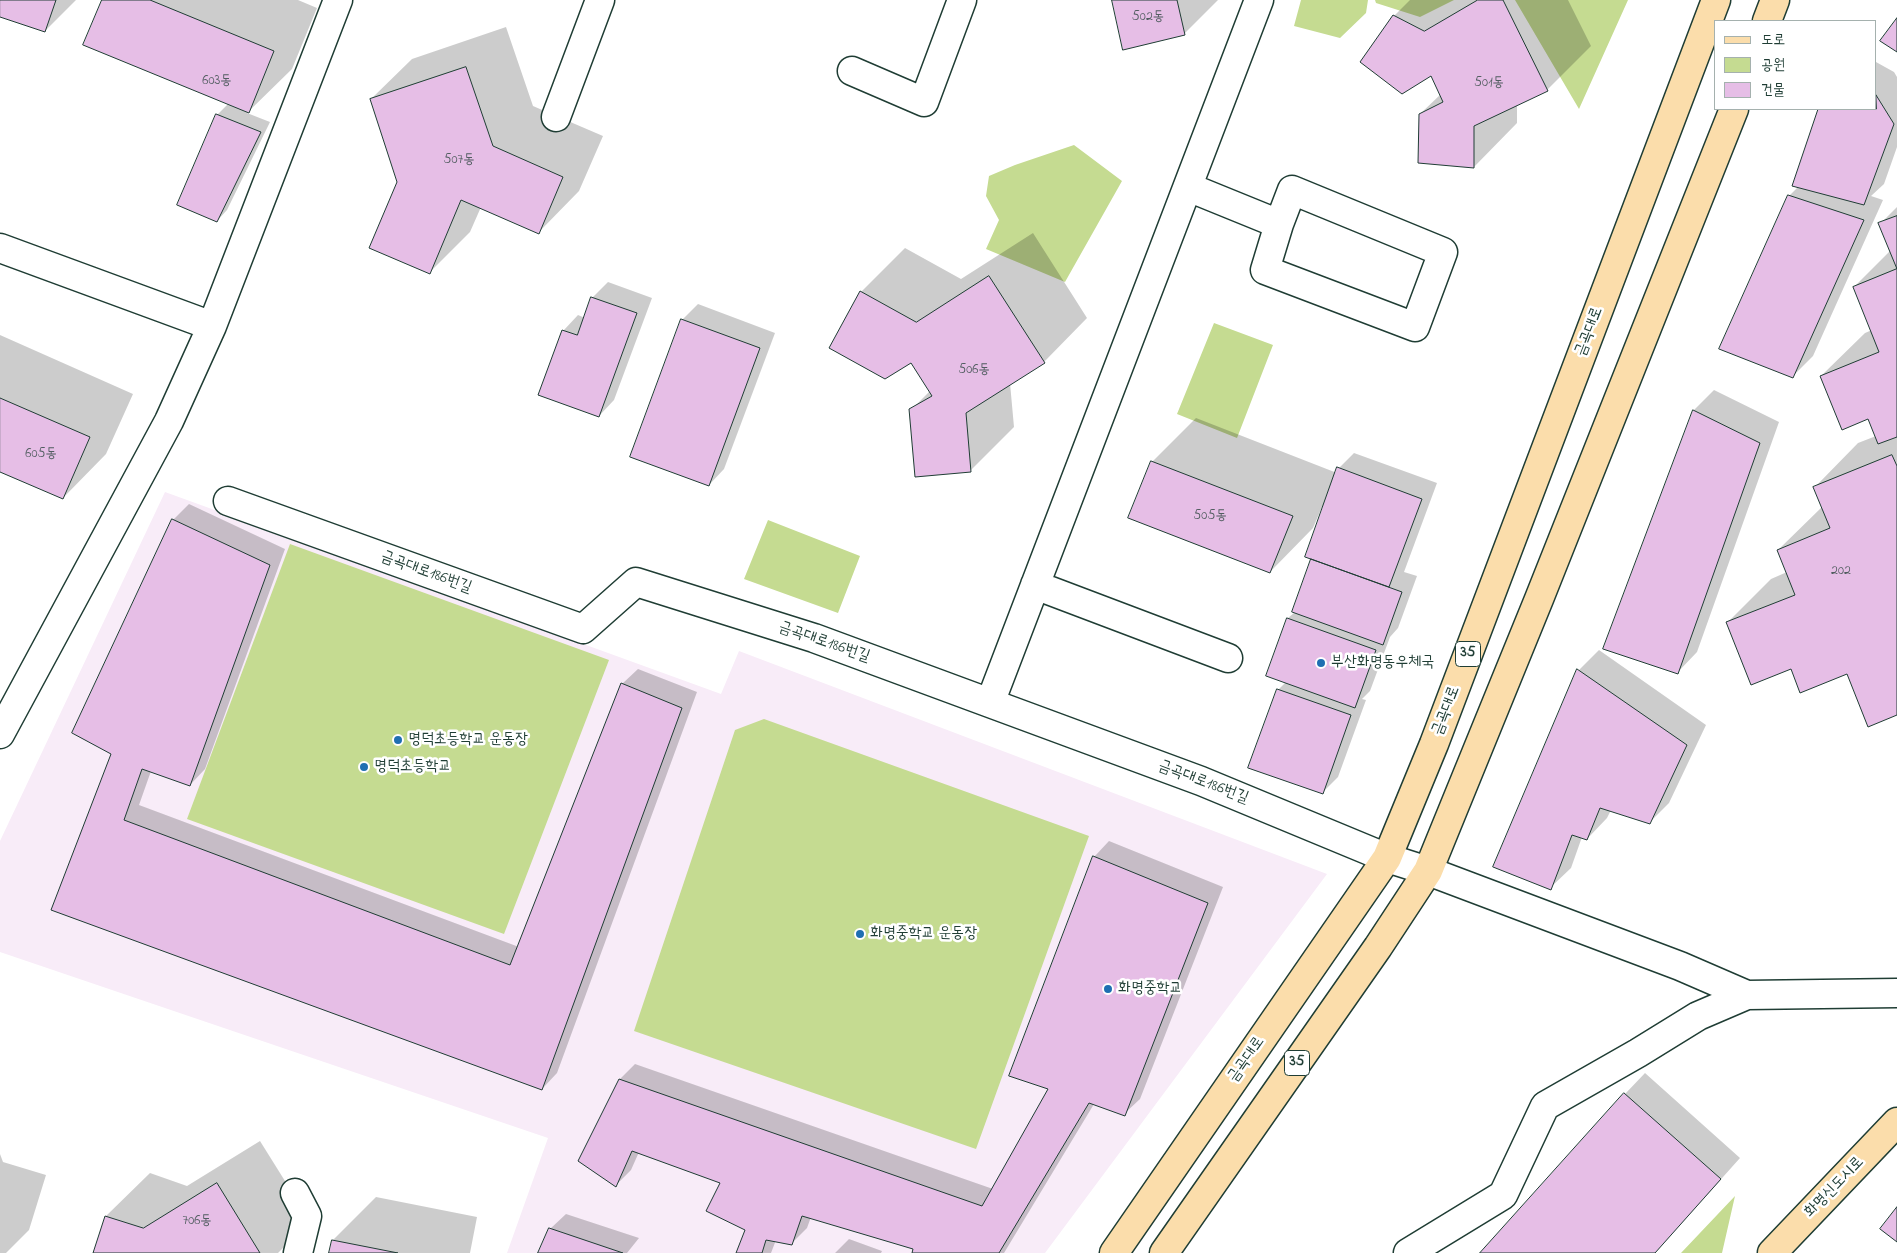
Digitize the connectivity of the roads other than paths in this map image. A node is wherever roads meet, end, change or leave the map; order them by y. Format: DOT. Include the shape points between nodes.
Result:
graph roads {
  1 [pos="338,0"];
  2 [pos="600,0"];
  3 [pos="962,0"];
  4 [pos="1259,0"];
  5 [pos="1698,0"];
  6 [pos="1716,0"];
  7 [pos="1775,0"];
  8 [pos="1767,20"];
  9 [pos="1706,28"];
  10 [pos="852,71"];
  11 [pos="1734,110"];
  12 [pos="556,117"];
  13 [pos="1188,187"];
  14 [pos="1279,224"];
  15 [pos="0,248"];
  16 [pos="212,326"];
  17 [pos="228,501"];
  18 [pos="1035,585"];
  19 [pos="1228,658"];
  20 [pos="990,703"];
  21 [pos="0,734"];
  22 [pos="1387,858"];
  23 [pos="1428,871"];
  24 [pos="1897,993"];
  25 [pos="1747,995"];
  26 [pos="1897,1122"];
  27 [pos="295,1193"];
  28 [pos="298,1253"];
  29 [pos="1114,1253"];
  30 [pos="1164,1253"];
  31 [pos="1408,1253"];
  32 [pos="1772,1253"];
  1 -- 16 [label="street"];
  2 -- 12 [label="street"];
  3 -- 10 [label="street" via="924,102"];
  4 -- 13 [label="street"];
  5 -- 9 [label="main road"];
  6 -- 9 [label="main road, 금곡대로 / 35"];
  7 -- 8 [label="main road"];
  9 -- 22 [label="main road, 금곡대로 / 35" via="1434,744"];
  11 -- 23 [label="main road, 35"];
  13 -- 14 [label="street"];
  13 -- 18 [label="street"];
  14 -- 14 [label="street" via="1265,270 1415,327 1443,252 1292,190"];
  15 -- 16 [label="street"];
  16 -- 21 [label="street" via="169,421"];
  17 -- 20 [label="street, 금곡대로186번길" via="583,629 636,582 814,638"];
  18 -- 19 [label="street"];
  18 -- 20 [label="street"];
  20 -- 22 [label="street, 금곡대로186번길" via="1200,781"];
  22 -- 23 [label="street, 금곡대로186번길"];
  22 -- 29 [label="main road, 금곡대로 / 35"];
  23 -- 25 [label="street, 금곡대로186번길" via="1680,966"];
  23 -- 30 [label="main road, 35"];
  24 -- 25 [label="street"];
  25 -- 31 [label="street" via="1698,1016 1544,1106 1503,1195"];
  26 -- 32 [label="main road, 화명신도시로"];
  27 -- 28 [label="street" via="307,1216"];
}
